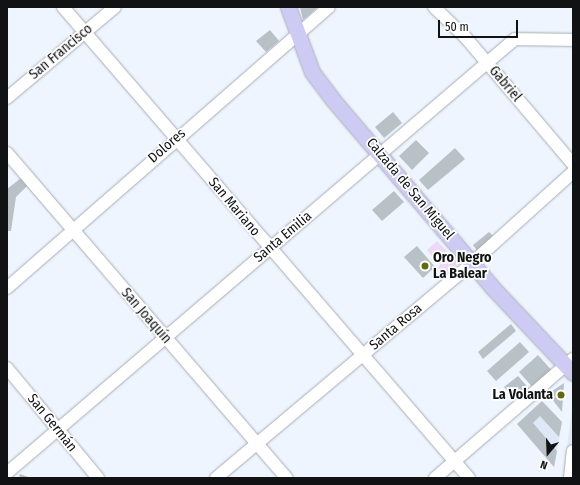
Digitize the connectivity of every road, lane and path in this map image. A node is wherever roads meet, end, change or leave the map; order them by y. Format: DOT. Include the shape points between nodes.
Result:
graph roads {
  1 [pos="63,7"];
  2 [pos="115,7"];
  3 [pos="288,7"];
  4 [pos="329,7"];
  5 [pos="434,7"];
  6 [pos="85,32"];
  7 [pos="296,33"];
  8 [pos="573,40"];
  9 [pos="486,62"];
  10 [pos="7,98"];
  11 [pos="177,138"];
  12 [pos="7,153"];
  13 [pos="381,155"];
  14 [pos="573,164"];
  15 [pos="573,172"];
  16 [pos="72,231"];
  17 [pos="269,250"];
  18 [pos="472,263"];
  19 [pos="7,288"];
  20 [pos="165,338"];
  21 [pos="361,357"];
  22 [pos="571,366"];
  23 [pos="7,368"];
  24 [pos="57,429"];
  25 [pos="257,443"];
  26 [pos="573,452"];
  27 [pos="454,461"];
  28 [pos="7,473"];
  29 [pos="98,478"];
  30 [pos="216,478"];
  31 [pos="287,478"];
  32 [pos="435,478"];
  33 [pos="469,478"];
  34 [pos="570,478"];
  1 -- 6 [label="street, San Mariano"];
  2 -- 6 [label="street, San Francisco"];
  3 -- 7 [label="main road, Calzada de San Miguel"];
  4 -- 7 [label="street, Dolores"];
  5 -- 9 [label="street, Gabriel"];
  6 -- 10 [label="street, San Francisco"];
  6 -- 11 [label="street, San Mariano"];
  7 -- 11 [label="street, Dolores"];
  7 -- 13 [label="main road, Calzada de San Miguel" via="312,72"];
  8 -- 9 [label="street, Santa Emilia" via="514,39"];
  9 -- 13 [label="street, Santa Emilia"];
  9 -- 14 [label="street, Gabriel"];
  11 -- 16 [label="street, Dolores"];
  11 -- 17 [label="street, San Mariano"];
  12 -- 16 [label="street, San Joaquín"];
  13 -- 17 [label="street, Santa Emilia"];
  13 -- 18 [label="main road, Calzada de San Miguel"];
  15 -- 18 [label="street, Santa Rosa"];
  16 -- 19 [label="street, Dolores"];
  16 -- 20 [label="street, San Joaquín"];
  17 -- 20 [label="street, Santa Emilia"];
  17 -- 21 [label="street, San Mariano"];
  18 -- 21 [label="street, Santa Rosa"];
  18 -- 22 [label="main road, Calzada de San Miguel"];
  20 -- 24 [label="street, Santa Emilia"];
  20 -- 25 [label="street, San Joaquín"];
  21 -- 25 [label="street, Santa Rosa"];
  21 -- 27 [label="street, San Mariano"];
  22 -- 27 [label="street"];
  23 -- 24 [label="street, San Germán"];
  24 -- 28 [label="street, Santa Emilia"];
  24 -- 29 [label="street, San Germán"];
  25 -- 30 [label="street, Santa Rosa"];
  25 -- 31 [label="street, San Joaquín"];
  26 -- 34 [label="street"];
  27 -- 32 [label="street"];
  27 -- 33 [label="street, San Mariano"];
}
